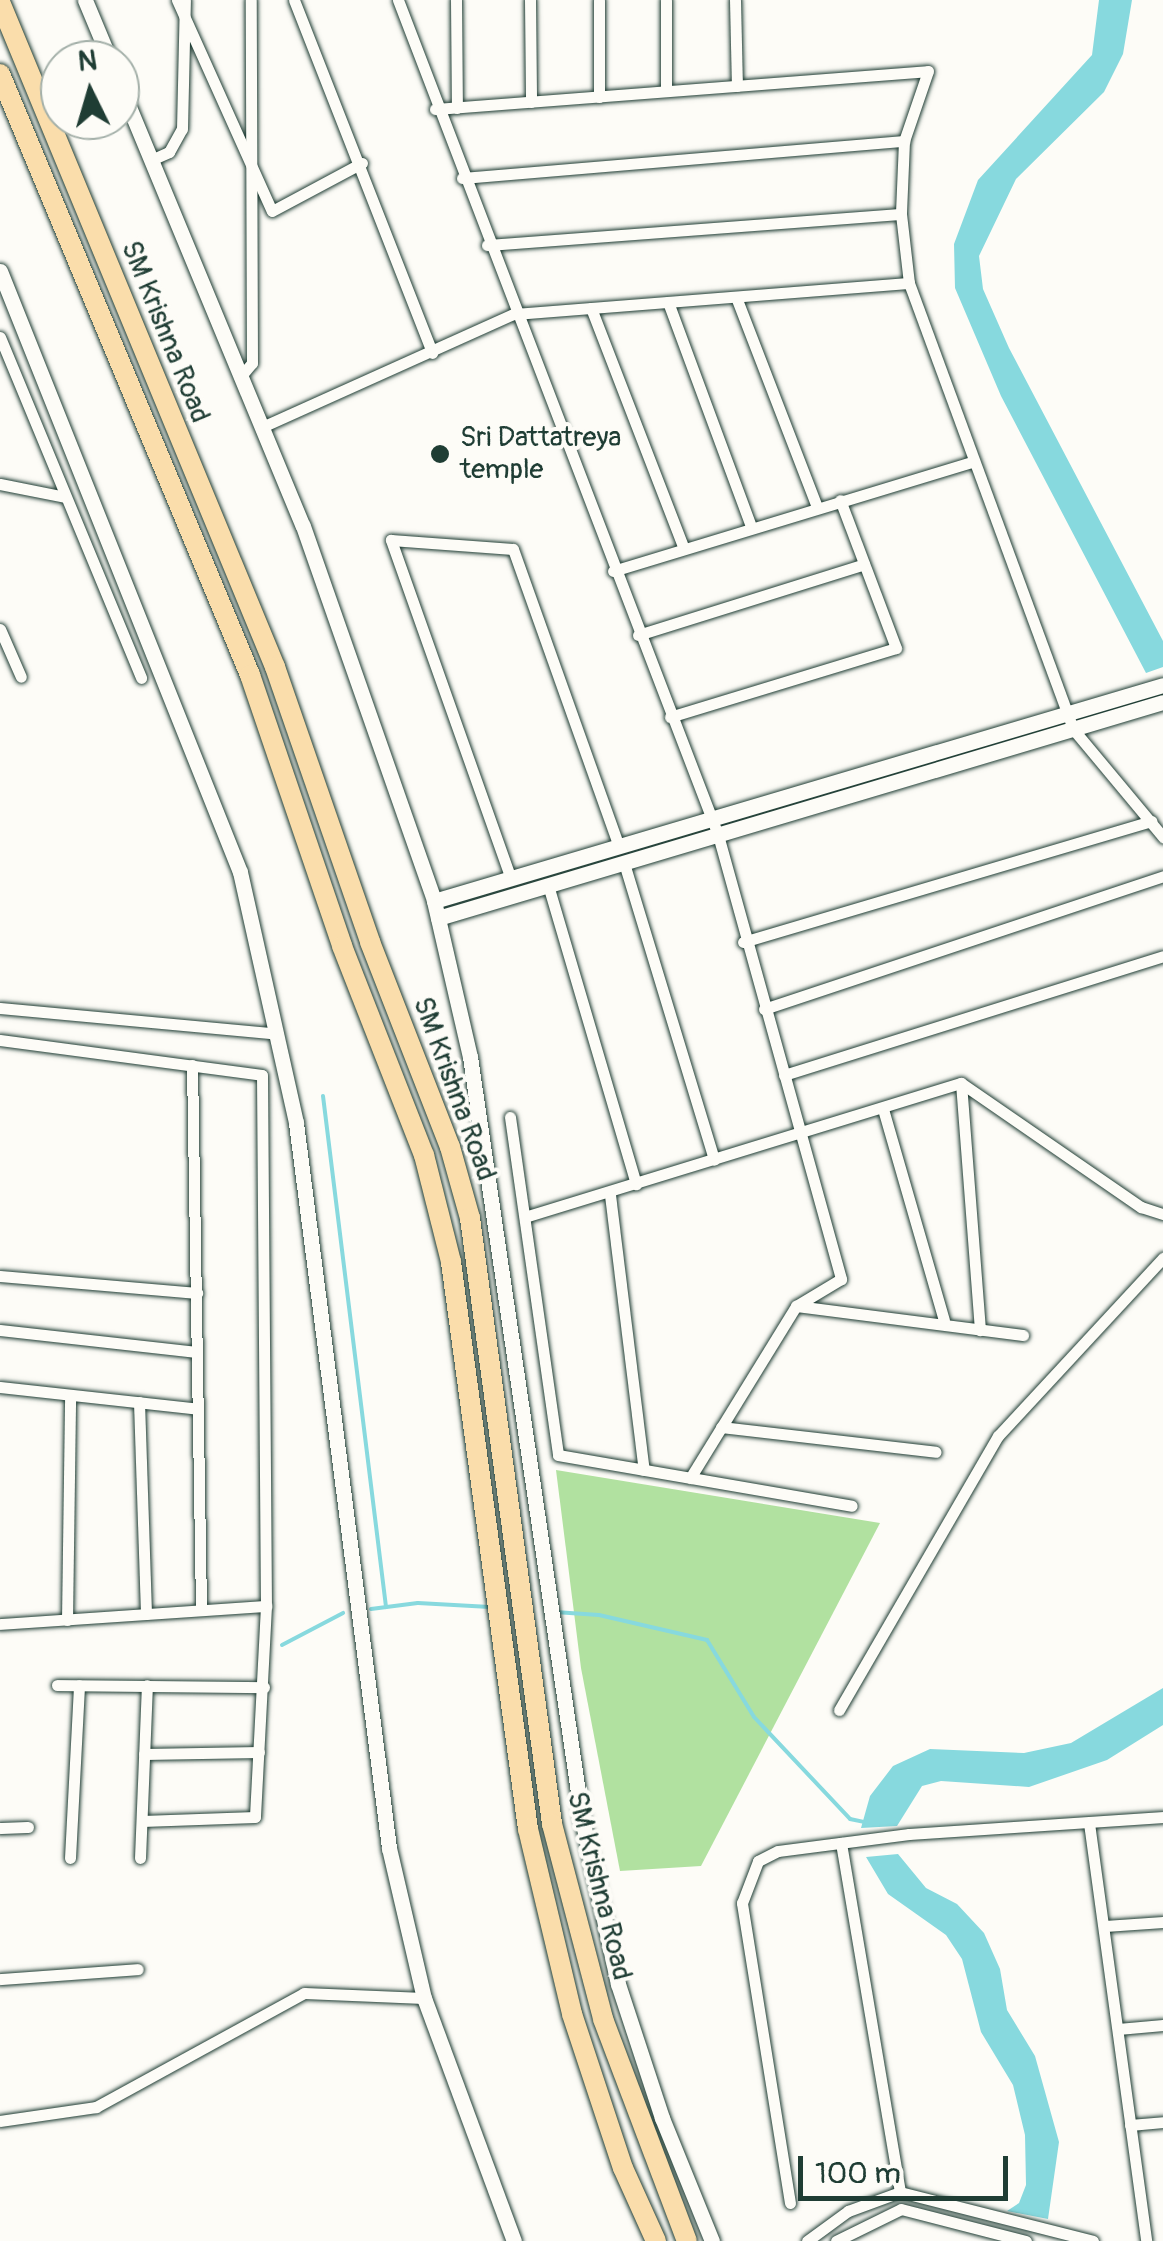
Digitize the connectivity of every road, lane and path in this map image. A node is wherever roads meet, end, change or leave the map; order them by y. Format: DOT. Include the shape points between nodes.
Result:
graph roads {
  1 [pos="85,0"];
  2 [pos="177,0"];
  3 [pos="185,0"];
  4 [pos="251,0"];
  5 [pos="294,0"];
  6 [pos="398,0"];
  7 [pos="456,0"];
  8 [pos="530,0"];
  9 [pos="599,0"];
  10 [pos="666,0"];
  11 [pos="735,0"];
  12 [pos="0,2"];
  13 [pos="186,22"];
  14 [pos="102,40"];
  15 [pos="0,74"];
  16 [pos="737,86"];
  17 [pos="666,91"];
  18 [pos="598,96"];
  19 [pos="532,102"];
  20 [pos="457,108"];
  21 [pos="435,109"];
  22 [pos="140,133"];
  23 [pos="904,141"];
  24 [pos="151,160"];
  25 [pos="362,163"];
  26 [pos="250,169"];
  27 [pos="462,178"];
  28 [pos="902,214"];
  29 [pos="488,245"];
  30 [pos="0,271"];
  31 [pos="909,283"];
  32 [pos="736,297"];
  33 [pos="668,302"];
  34 [pos="592,308"];
  35 [pos="514,314"];
  36 [pos="0,337"];
  37 [pos="432,353"];
  38 [pos="241,376"];
  39 [pos="262,427"];
  40 [pos="970,462"];
  41 [pos="0,484"];
  42 [pos="65,497"];
  43 [pos="840,500"];
  44 [pos="817,506"];
  45 [pos="751,526"];
  46 [pos="683,547"];
  47 [pos="864,564"];
  48 [pos="613,571"];
  49 [pos="0,629"];
  50 [pos="638,635"];
  51 [pos="21,677"];
  52 [pos="140,678"];
  53 [pos="1163,684"];
  54 [pos="1163,702"];
  55 [pos="670,717"];
  56 [pos="1071,721"];
  57 [pos="711,818"];
  58 [pos="1151,821"];
  59 [pos="718,835"];
  60 [pos="1163,837"];
  61 [pos="621,855"];
  62 [pos="1163,876"];
  63 [pos="512,879"];
  64 [pos="548,886"];
  65 [pos="434,901"];
  66 [pos="438,918"];
  67 [pos="743,942"];
  68 [pos="1163,956"];
  69 [pos="0,1008"];
  70 [pos="764,1009"];
  71 [pos="278,1034"];
  72 [pos="0,1040"];
  73 [pos="192,1065"];
  74 [pos="784,1075"];
  75 [pos="961,1082"];
  76 [pos="883,1109"];
  77 [pos="510,1117"];
  78 [pos="797,1132"];
  79 [pos="714,1160"];
  80 [pos="636,1184"];
  81 [pos="610,1195"];
  82 [pos="1163,1214"];
  83 [pos="525,1217"];
  84 [pos="1163,1258"];
  85 [pos="0,1276"];
  86 [pos="197,1293"];
  87 [pos="796,1306"];
  88 [pos="944,1320"];
  89 [pos="0,1330"];
  90 [pos="980,1330"];
  91 [pos="1024,1335"];
  92 [pos="198,1352"];
  93 [pos="0,1387"];
  94 [pos="70,1394"];
  95 [pos="139,1402"];
  96 [pos="198,1409"];
  97 [pos="721,1427"];
  98 [pos="936,1452"];
  99 [pos="644,1470"];
  100 [pos="690,1478"];
  101 [pos="852,1506"];
  102 [pos="266,1606"];
  103 [pos="201,1610"];
  104 [pos="146,1614"];
  105 [pos="66,1620"];
  106 [pos="0,1624"];
  107 [pos="57,1685"];
  108 [pos="80,1685"];
  109 [pos="147,1685"];
  110 [pos="264,1687"];
  111 [pos="839,1710"];
  112 [pos="260,1752"];
  113 [pos="144,1754"];
  114 [pos="1163,1818"];
  115 [pos="142,1821"];
  116 [pos="1090,1823"];
  117 [pos="28,1827"];
  118 [pos="0,1828"];
  119 [pos="841,1843"];
  120 [pos="70,1858"];
  121 [pos="140,1858"];
  122 [pos="1163,1922"];
  123 [pos="1104,1926"];
  124 [pos="138,1969"];
  125 [pos="0,1979"];
  126 [pos="424,1998"];
  127 [pos="1163,2025"];
  128 [pos="1118,2029"];
  129 [pos="0,2121"];
  130 [pos="1163,2122"];
  131 [pos="1130,2125"];
  132 [pos="900,2192"];
  133 [pos="790,2202"];
  134 [pos="514,2241"];
  135 [pos="656,2241"];
  136 [pos="686,2241"];
  137 [pos="712,2241"];
  138 [pos="807,2241"];
  139 [pos="836,2241"];
  140 [pos="1026,2241"];
  141 [pos="1092,2241"];
  142 [pos="1146,2241"];
  1 -- 14 [label="street"];
  2 -- 13 [label="street"];
  3 -- 13 [label="street"];
  4 -- 26 [label="street"];
  5 -- 25 [label="street"];
  6 -- 21 [label="street"];
  7 -- 20 [label="street"];
  8 -- 19 [label="street"];
  9 -- 18 [label="street"];
  10 -- 17 [label="street"];
  11 -- 16 [label="street"];
  12 -- 136 [label="highway, SM Krishna Road" via="276,667 450,1147 470,1218 552,1824 604,2019"];
  13 -- 24 [label="street" via="182,129 169,152"];
  13 -- 26 [label="street"];
  15 -- 135 [label="highway, SM Krishna Road" via="226,615 443,1223 528,1829 572,2014 623,2168"];
  16 -- 17 [label="street"];
  16 -- 23 [label="street" via="928,71"];
  17 -- 18 [label="street"];
  18 -- 19 [label="street"];
  19 -- 20 [label="street"];
  20 -- 21 [label="street"];
  21 -- 27 [label="street"];
  22 -- 24 [label="street, SM Krishna Road"];
  23 -- 27 [label="street"];
  23 -- 28 [label="street"];
  24 -- 38 [label="street, SM Krishna Road"];
  25 -- 26 [label="street" via="272,211"];
  25 -- 37 [label="street"];
  26 -- 38 [label="street" via="252,364"];
  27 -- 29 [label="street"];
  28 -- 29 [label="street"];
  28 -- 31 [label="street"];
  29 -- 35 [label="street"];
  30 -- 71 [label="street" via="240,872"];
  31 -- 32 [label="street"];
  31 -- 40 [label="street"];
  32 -- 33 [label="street"];
  32 -- 44 [label="street"];
  33 -- 34 [label="street"];
  33 -- 45 [label="street"];
  34 -- 35 [label="street"];
  34 -- 46 [label="street"];
  35 -- 37 [label="street"];
  35 -- 48 [label="street"];
  36 -- 42 [label="street"];
  37 -- 39 [label="street"];
  38 -- 39 [label="street, SM Krishna Road"];
  39 -- 65 [label="street, SM Krishna Road"];
  40 -- 43 [label="street"];
  40 -- 56 [label="street"];
  41 -- 42 [label="street"];
  42 -- 52 [label="street"];
  43 -- 44 [label="street"];
  43 -- 47 [label="street"];
  44 -- 45 [label="street"];
  45 -- 46 [label="street"];
  46 -- 48 [label="street"];
  47 -- 50 [label="street"];
  47 -- 55 [label="street" via="896,648"];
  48 -- 50 [label="street"];
  49 -- 51 [label="street"];
  50 -- 55 [label="street"];
  53 -- 56 [label="street"];
  54 -- 56 [label="street"];
  55 -- 57 [label="street"];
  56 -- 57 [label="street"];
  56 -- 58 [label="street"];
  56 -- 59 [label="street"];
  57 -- 59 [label="street"];
  57 -- 61 [label="street"];
  58 -- 60 [label="street"];
  58 -- 67 [label="street"];
  59 -- 61 [label="street"];
  59 -- 67 [label="street"];
  61 -- 63 [label="street"];
  61 -- 63 [label="street" via="513,549 391,540"];
  61 -- 64 [label="street"];
  61 -- 79 [label="street"];
  62 -- 70 [label="street"];
  63 -- 65 [label="street"];
  64 -- 66 [label="street"];
  64 -- 80 [label="street"];
  65 -- 66 [label="street, SM Krishna Road"];
  66 -- 137 [label="street, SM Krishna Road" via="470,1057 582,1819 618,1984"];
  67 -- 70 [label="street"];
  68 -- 74 [label="street"];
  69 -- 71 [label="street"];
  70 -- 74 [label="street"];
  71 -- 126 [label="street" via="296,1123 389,1848"];
  72 -- 73 [label="street"];
  73 -- 86 [label="street"];
  73 -- 102 [label="street" via="262,1075"];
  74 -- 78 [label="street"];
  75 -- 76 [label="street"];
  75 -- 82 [label="street" via="1141,1208"];
  75 -- 90 [label="street"];
  76 -- 78 [label="street"];
  76 -- 88 [label="street"];
  77 -- 83 [label="street"];
  78 -- 79 [label="street"];
  78 -- 87 [label="street" via="841,1279"];
  79 -- 80 [label="street"];
  80 -- 81 [label="street"];
  81 -- 83 [label="street"];
  81 -- 99 [label="street"];
  83 -- 99 [label="street" via="558,1454"];
  84 -- 111 [label="street" via="998,1436"];
  85 -- 86 [label="street"];
  86 -- 92 [label="street"];
  87 -- 88 [label="street"];
  87 -- 97 [label="street"];
  88 -- 90 [label="street"];
  89 -- 92 [label="street"];
  90 -- 91 [label="street"];
  92 -- 96 [label="street"];
  93 -- 94 [label="street"];
  94 -- 95 [label="street"];
  94 -- 105 [label="street"];
  95 -- 96 [label="street"];
  95 -- 104 [label="street"];
  96 -- 103 [label="street"];
  97 -- 98 [label="street"];
  97 -- 100 [label="street"];
  99 -- 100 [label="street"];
  100 -- 101 [label="street"];
  102 -- 103 [label="street"];
  102 -- 110 [label="street"];
  103 -- 104 [label="street"];
  104 -- 105 [label="street"];
  105 -- 106 [label="street"];
  107 -- 108 [label="street"];
  108 -- 109 [label="street"];
  108 -- 120 [label="street"];
  109 -- 110 [label="street"];
  109 -- 113 [label="street"];
  110 -- 112 [label="street"];
  112 -- 113 [label="street"];
  112 -- 115 [label="street" via="255,1817"];
  113 -- 115 [label="street"];
  114 -- 116 [label="street"];
  115 -- 121 [label="street"];
  116 -- 119 [label="street"];
  116 -- 123 [label="street"];
  117 -- 118 [label="street"];
  119 -- 132 [label="street"];
  119 -- 133 [label="street" via="778,1851 758,1861 742,1903"];
  122 -- 123 [label="street"];
  123 -- 128 [label="street"];
  124 -- 125 [label="street"];
  126 -- 129 [label="street" via="304,1993 96,2107"];
  126 -- 134 [label="street"];
  127 -- 128 [label="street"];
  128 -- 131 [label="street"];
  130 -- 131 [label="street"];
  131 -- 142 [label="street"];
  132 -- 138 [label="street" via="848,2211"];
  132 -- 141 [label="street"];
  139 -- 140 [label="street" via="902,2209"];
}
